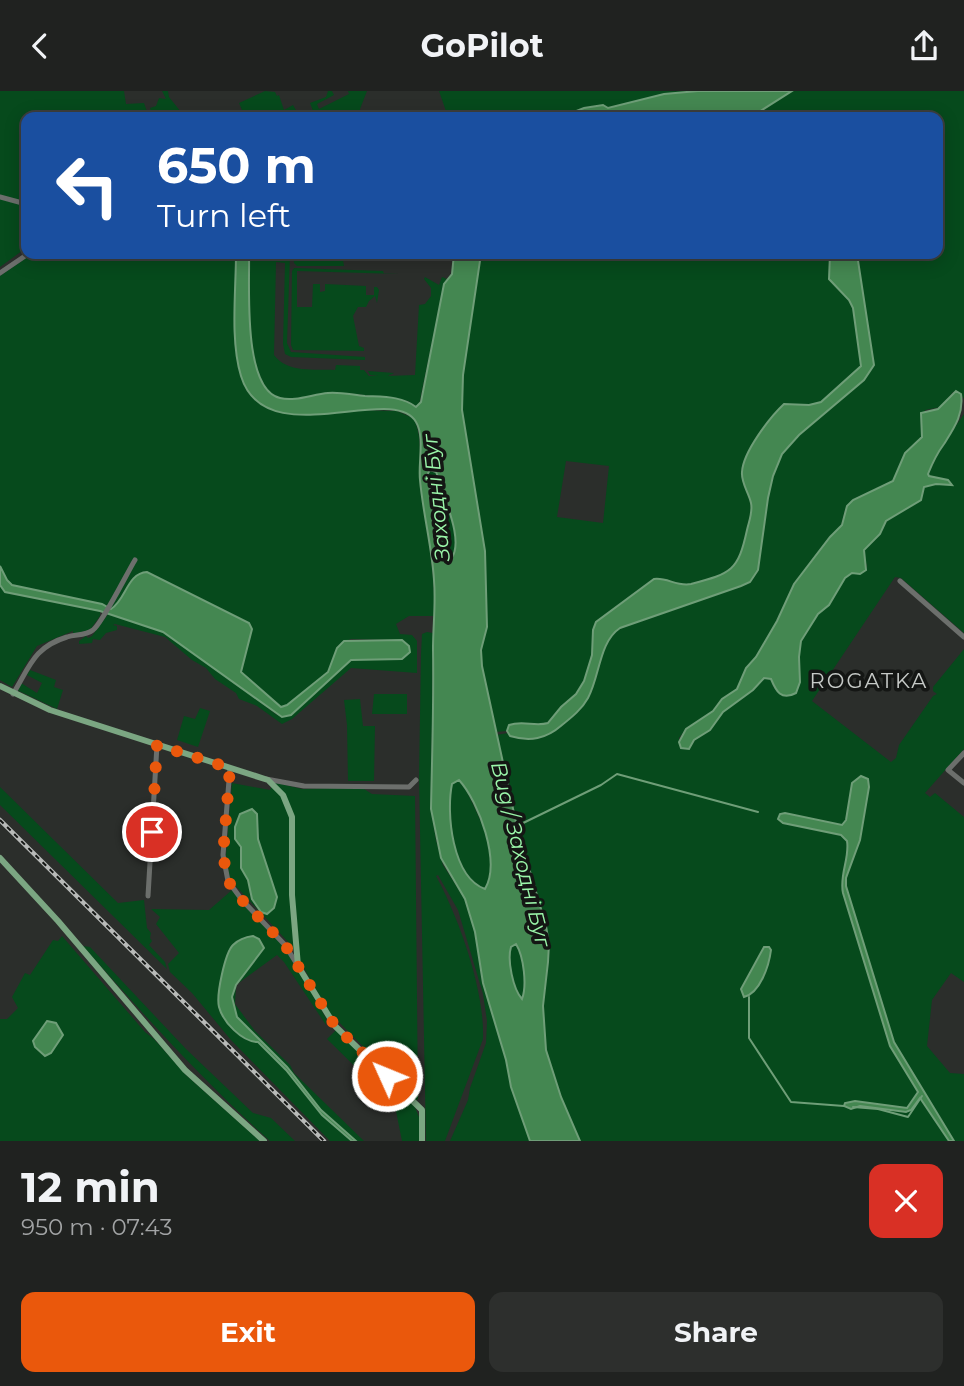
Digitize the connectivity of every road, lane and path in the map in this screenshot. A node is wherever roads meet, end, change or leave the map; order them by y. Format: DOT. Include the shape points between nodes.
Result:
graph roads {
  1 [pos="0,197"];
  2 [pos="21,203"];
  3 [pos="21,259"];
  4 [pos="0,273"];
  5 [pos="135,560"];
  6 [pos="900,582"];
  7 [pos="964,636"];
  8 [pos="0,686"];
  9 [pos="13,694"];
  10 [pos="157,745"];
  11 [pos="964,753"];
  12 [pos="230,768"];
  13 [pos="264,779"];
  14 [pos="416,780"];
  15 [pos="964,783"];
  16 [pos="0,858"];
  17 [pos="148,896"];
  18 [pos="295,943"];
  19 [pos="285,945"];
  20 [pos="298,966"];
  21 [pos="264,1141"];
  22 [pos="422,1141"];
  1 -- 2 [label="street"];
  3 -- 4 [label="street"];
  5 -- 9 [label="street" via="92,631 44,646"];
  6 -- 7 [label="street"];
  8 -- 9 [label="main road"];
  9 -- 10 [label="main road"];
  10 -- 12 [label="main road"];
  10 -- 17 [label="street"];
  11 -- 15 [label="street" via="948,770"];
  12 -- 13 [label="main road"];
  12 -- 19 [label="street" via="223,855 228,881"];
  13 -- 14 [label="street" via="304,786 393,787 409,787"];
  13 -- 18 [label="main road" via="283,795 292,817"];
  16 -- 21 [label="main road" via="185,1070"];
  18 -- 19 [label="street"];
  18 -- 20 [label="main road"];
  19 -- 20 [label="street"];
  20 -- 22 [label="main road" via="335,1026 422,1110"];
}
